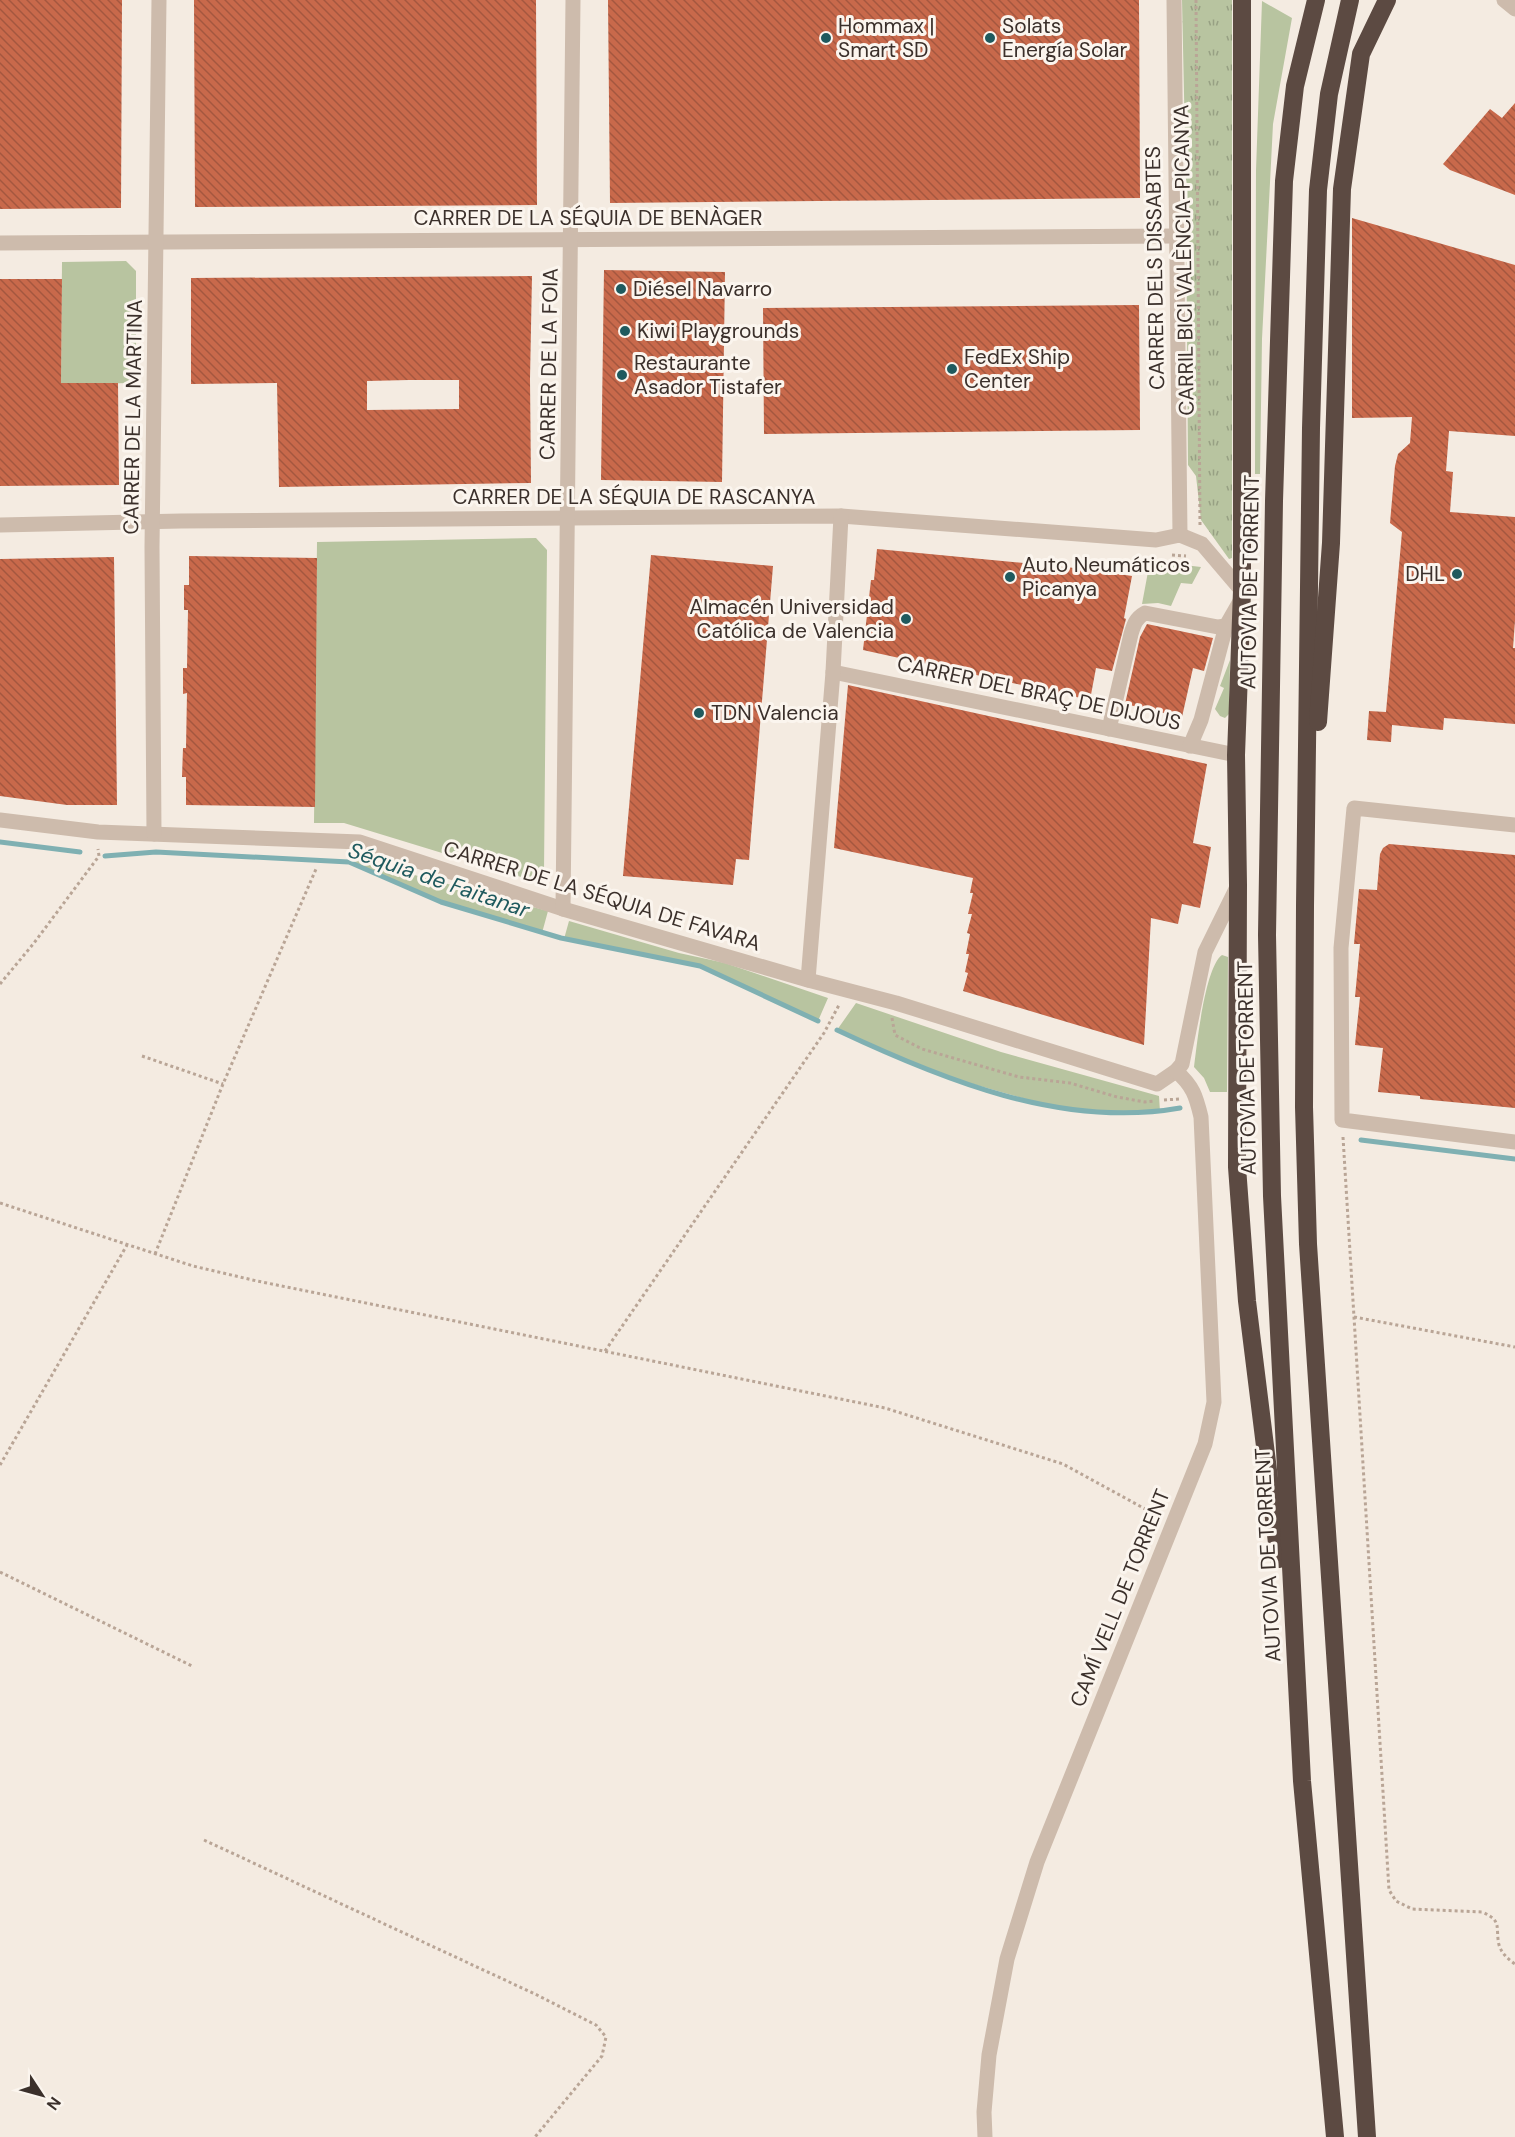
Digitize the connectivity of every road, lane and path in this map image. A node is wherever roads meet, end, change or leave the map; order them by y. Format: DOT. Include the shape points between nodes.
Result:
graph roads {
  1 [pos="159,0"];
  2 [pos="573,0"];
  3 [pos="1174,0"];
  4 [pos="1196,0"];
  5 [pos="1242,0"];
  6 [pos="1316,0"];
  7 [pos="1350,0"];
  8 [pos="1386,0"];
  9 [pos="1504,0"];
  10 [pos="1515,9"];
  11 [pos="1176,236"];
  12 [pos="572,239"];
  13 [pos="156,241"];
  14 [pos="0,243"];
  15 [pos="841,516"];
  16 [pos="568,519"];
  17 [pos="1201,520"];
  18 [pos="152,522"];
  19 [pos="0,525"];
  20 [pos="1180,535"];
  21 [pos="1164,554"];
  22 [pos="1192,554"];
  23 [pos="1242,594"];
  24 [pos="1226,626"];
  25 [pos="833,672"];
  26 [pos="1109,729"];
  27 [pos="1190,746"];
  28 [pos="1236,755"];
  29 [pos="0,820"];
  30 [pos="1515,825"];
  31 [pos="98,832"];
  32 [pos="154,834"];
  33 [pos="315,869"];
  34 [pos="1238,885"];
  35 [pos="1305,906"];
  36 [pos="562,909"];
  37 [pos="808,980"];
  38 [pos="0,984"];
  39 [pos="847,991"];
  40 [pos="893,1014"];
  41 [pos="142,1056"];
  42 [pos="1176,1071"];
  43 [pos="223,1084"];
  44 [pos="1179,1099"];
  45 [pos="1342,1120"];
  46 [pos="1515,1142"];
  47 [pos="0,1203"];
  48 [pos="126,1245"];
  49 [pos="155,1254"];
  50 [pos="1354,1317"];
  51 [pos="1515,1347"];
  52 [pos="605,1351"];
  53 [pos="0,1465"];
  54 [pos="1173,1524"];
  55 [pos="0,1572"];
  56 [pos="192,1666"];
  57 [pos="1302,1781"];
  58 [pos="204,1840"];
  59 [pos="1515,1965"];
  60 [pos="535,2137"];
  61 [pos="985,2137"];
  62 [pos="1335,2137"];
  63 [pos="1367,2137"];
  1 -- 13 [label="street, CARRER DE LA MARTINA"];
  2 -- 12 [label="street, CARRER DE LA FOIA"];
  3 -- 11 [label="street, CARRER DELS DISSABTES"];
  4 -- 17 [label="path, CARRIL BICI VALÈNCIA-PICANYA"];
  5 -- 23 [label="highway"];
  6 -- 57 [label="highway, AUTOVIA DE TORRENT" via="1295,86 1284,181 1267,935 1272,1196"];
  7 -- 35 [label="highway" via="1329,93 1318,190"];
  8 -- 35 [label="highway" via="1360,54 1342,189 1331,543"];
  9 -- 10 [label="street"];
  11 -- 12 [label="street, CARRER DE LA SÉQUIA DE BENÀGER"];
  11 -- 20 [label="street, CARRER DELS DISSABTES"];
  12 -- 13 [label="street, CARRER DE LA SÉQUIA DE BENÀGER"];
  12 -- 16 [label="street, CARRER DE LA FOIA"];
  13 -- 14 [label="street, CARRER DE LA SÉQUIA DE BENÀGER"];
  13 -- 18 [label="street, CARRER DE LA MARTINA"];
  15 -- 16 [label="street, CARRER DE LA SÉQUIA DE RASCANYA"];
  15 -- 20 [label="street, CARRER DE LA SÉQUIA DE RASCANYA" via="1156,540"];
  15 -- 25 [label="street"];
  16 -- 18 [label="street, CARRER DE LA SÉQUIA DE RASCANYA"];
  16 -- 36 [label="street, CARRER DE LA FOIA"];
  18 -- 19 [label="street, CARRER DE LA SÉQUIA DE RASCANYA"];
  18 -- 32 [label="street, CARRER DE LA MARTINA"];
  20 -- 23 [label="street" via="1202,544"];
  21 -- 22 [label="path"];
  23 -- 24 [label="street"];
  23 -- 28 [label="highway"];
  24 -- 26 [label="street" via="1140,615 1131,634"];
  24 -- 27 [label="street" via="1201,720"];
  25 -- 26 [label="street, CARRER DEL BRAÇ DE DIJOUS"];
  25 -- 37 [label="street"];
  26 -- 27 [label="street, CARRER DEL BRAÇ DE DIJOUS"];
  27 -- 28 [label="street, CARRER DEL BRAÇ DE DIJOUS"];
  28 -- 34 [label="highway"];
  29 -- 31 [label="street, CARRER DE LA SÉQUIA DE FAVARA"];
  30 -- 45 [label="street" via="1354,808 1341,948"];
  31 -- 32 [label="street, CARRER DE LA SÉQUIA DE FAVARA"];
  31 -- 38 [label="path" via="99,856"];
  32 -- 36 [label="street, CARRER DE LA SÉQUIA DE FAVARA" via="360,842"];
  33 -- 43 [label="path"];
  34 -- 42 [label="street" via="1205,952 1182,1064"];
  34 -- 57 [label="highway" via="1237,1167 1248,1301 1274,1505"];
  35 -- 63 [label="highway" via="1308,1244"];
  36 -- 37 [label="street, CARRER DE LA SÉQUIA DE FAVARA"];
  37 -- 39 [label="street, CARRER DE LA SÉQUIA DE FAVARA"];
  39 -- 42 [label="street, CARRER DE LA SÉQUIA DE FAVARA" via="1157,1084"];
  39 -- 52 [label="path" via="824,1033"];
  40 -- 44 [label="path" via="895,1035 922,1049 1019,1077 1070,1083 1117,1097 1145,1102"];
  41 -- 43 [label="path"];
  42 -- 54 [label="street, CAMÍ VELL DE TORRENT" via="1189,1083 1201,1117 1214,1402 1205,1444"];
  43 -- 49 [label="path"];
  45 -- 46 [label="street"];
  45 -- 50 [label="path"];
  47 -- 48 [label="path"];
  48 -- 49 [label="path"];
  48 -- 53 [label="path"];
  49 -- 52 [label="path" via="257,1281"];
  50 -- 51 [label="path"];
  50 -- 59 [label="path" via="1389,1890 1396,1900 1412,1909 1482,1912 1492,1916 1498,1925 1504,1956"];
  52 -- 54 [label="path" via="906,1414 1063,1464"];
  54 -- 61 [label="street, CAMÍ VELL DE TORRENT" via="1037,1862 1007,1959 989,2055"];
  55 -- 56 [label="path"];
  57 -- 62 [label="highway, AUTOVIA DE TORRENT"];
  58 -- 60 [label="path" via="596,2025 606,2037 602,2056"];
}
